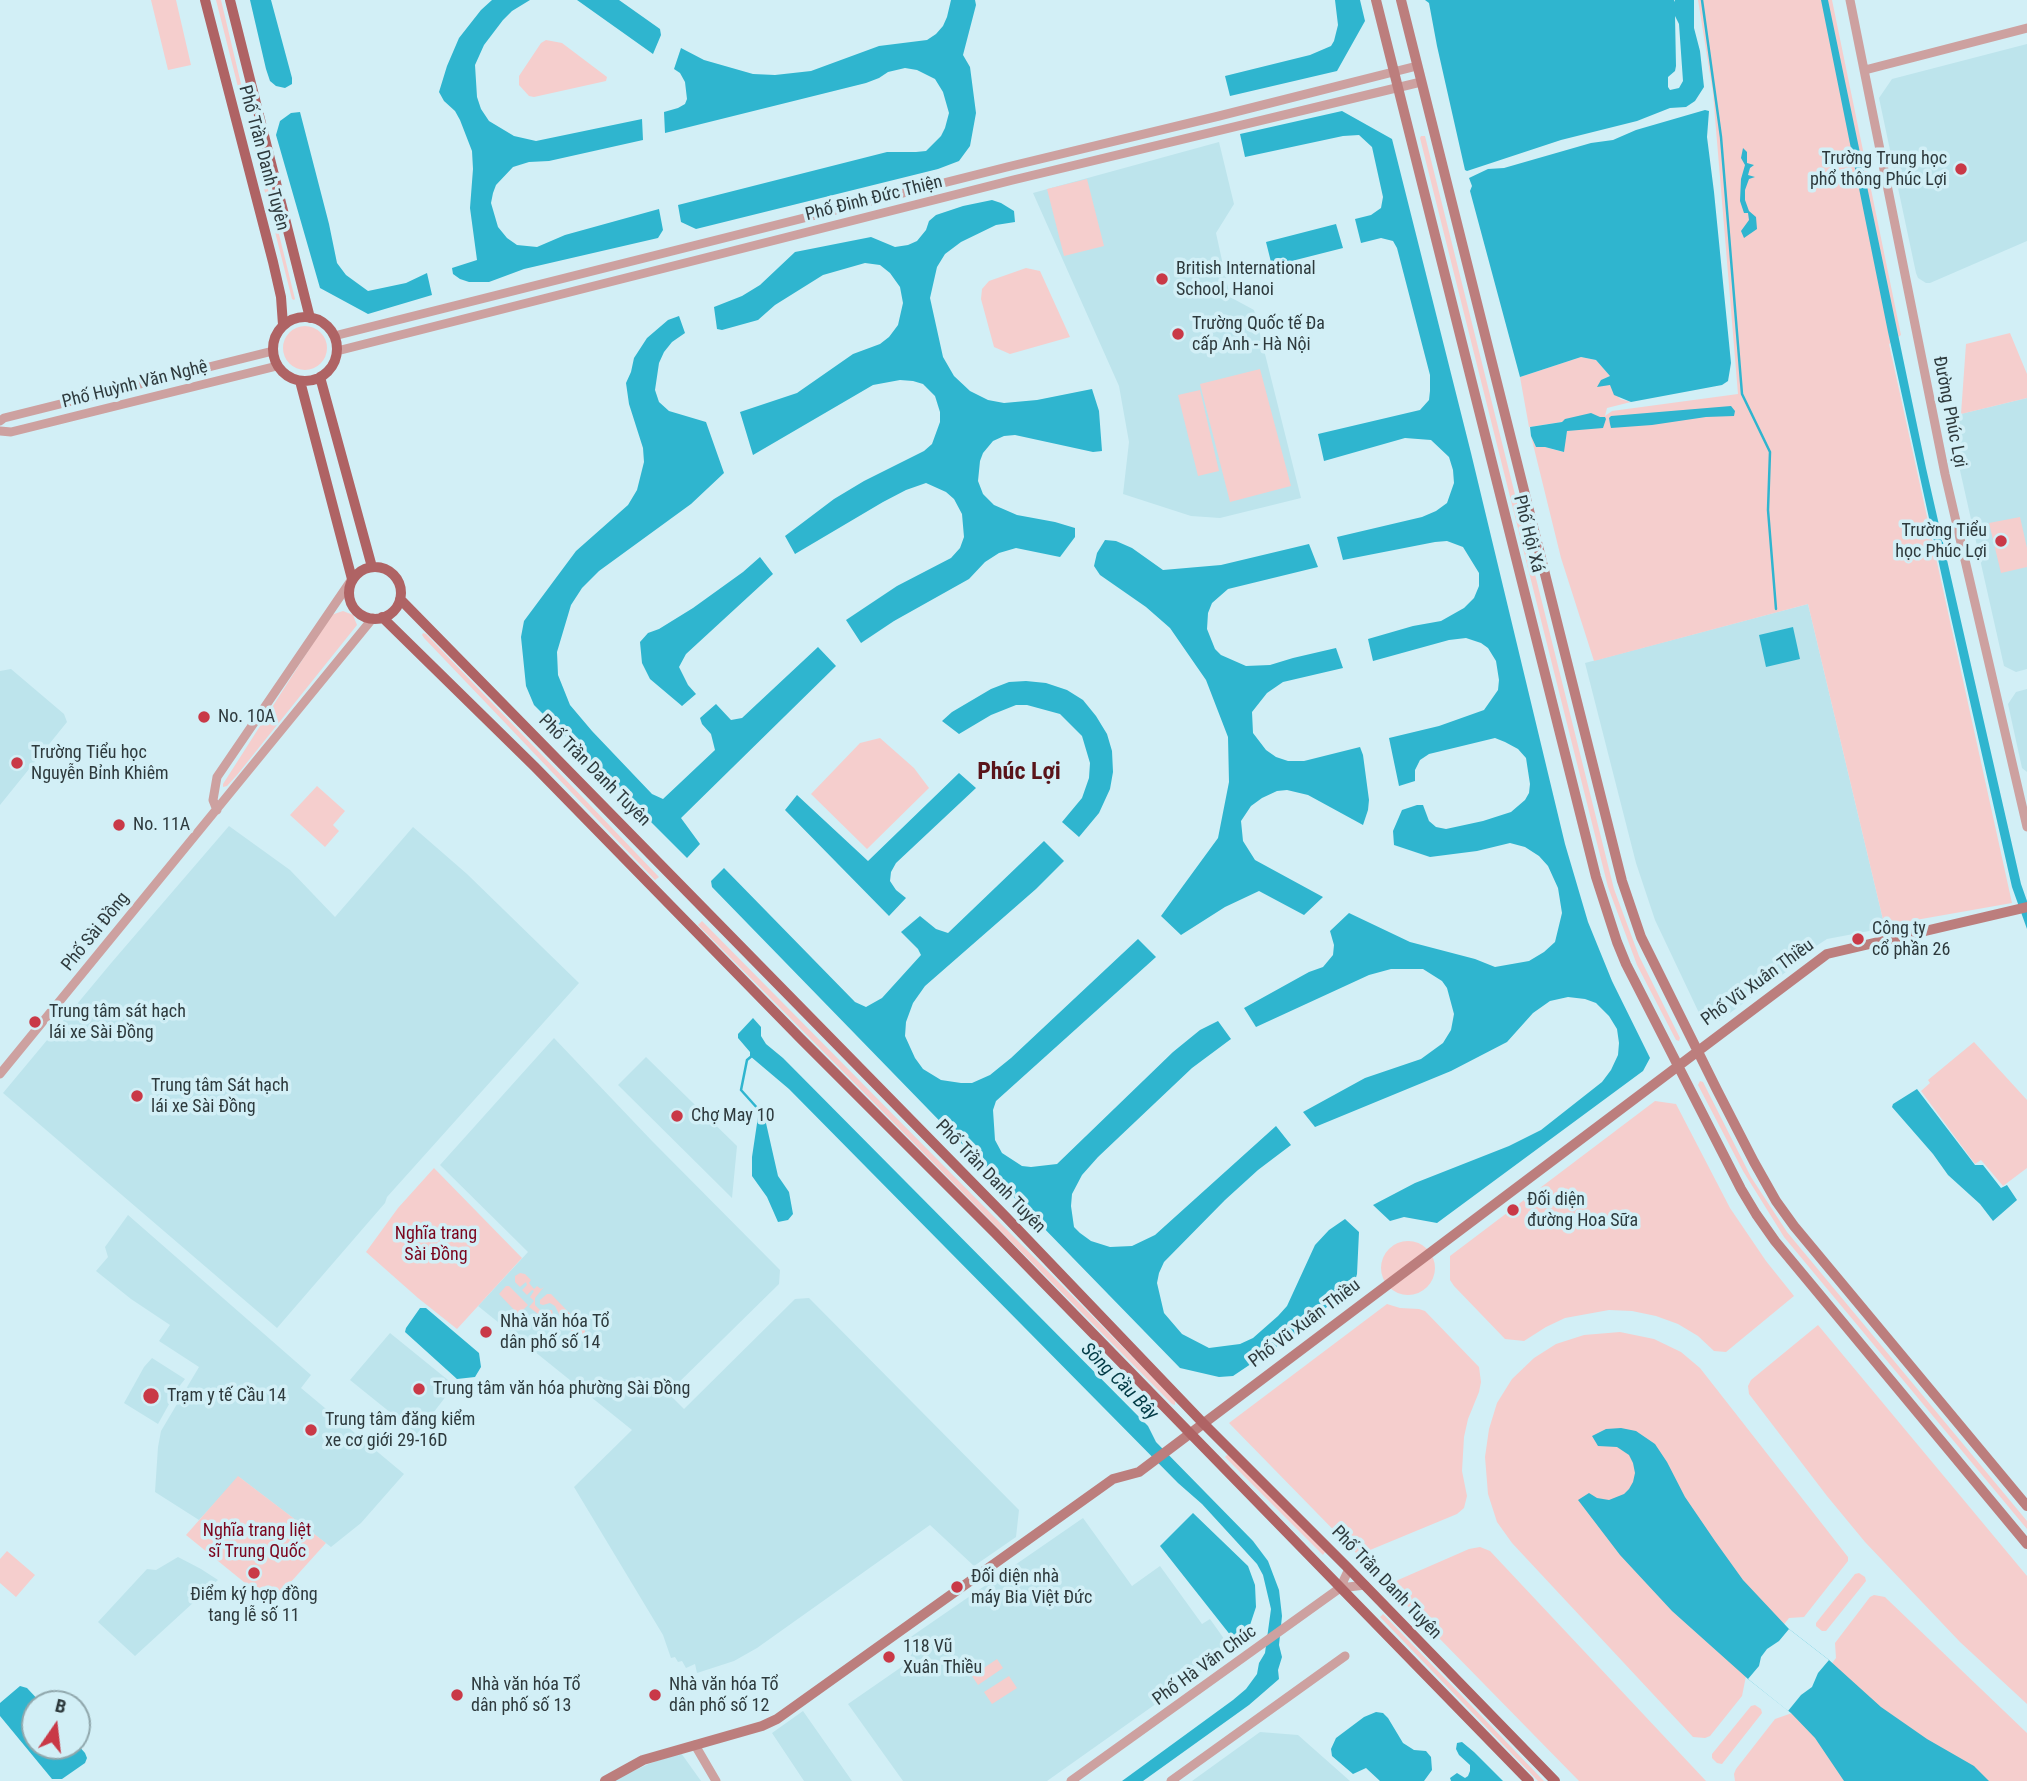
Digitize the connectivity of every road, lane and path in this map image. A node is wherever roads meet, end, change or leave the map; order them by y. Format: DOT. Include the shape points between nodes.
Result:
graph roads {
  1 [pos="205,0"];
  2 [pos="230,0"];
  3 [pos="1376,0"];
  4 [pos="1401,0"];
  5 [pos="1850,0"];
  6 [pos="2027,28"];
  7 [pos="1417,66"];
  8 [pos="1865,70"];
  9 [pos="1394,72"];
  10 [pos="1421,82"];
  11 [pos="1398,87"];
  12 [pos="310,317"];
  13 [pos="413,317"];
  14 [pos="283,325"];
  15 [pos="417,331"];
  16 [pos="334,336"];
  17 [pos="273,351"];
  18 [pos="337,351"];
  19 [pos="277,366"];
  20 [pos="320,377"];
  21 [pos="299,380"];
  22 [pos="0,421"];
  23 [pos="0,431"];
  24 [pos="372,567"];
  25 [pos="352,579"];
  26 [pos="400,599"];
  27 [pos="378,618"];
  28 [pos="217,810"];
  29 [pos="2027,827"];
  30 [pos="2023,908"];
  31 [pos="1697,1050"];
  32 [pos="1678,1065"];
  33 [pos="0,1074"];
  34 [pos="1203,1423"];
  35 [pos="1189,1434"];
  36 [pos="2027,1506"];
  37 [pos="2027,1544"];
  38 [pos="1349,1569"];
  39 [pos="1365,1586"];
  40 [pos="1340,1588"];
  41 [pos="1345,1656"];
  42 [pos="695,1745"];
  43 [pos="605,1781"];
  44 [pos="716,1781"];
  45 [pos="1071,1781"];
  46 [pos="1171,1781"];
  47 [pos="1529,1781"];
  48 [pos="1555,1781"];
  1 -- 14 [label="main road, Phố Trần Danh Tuyên" via="281,298"];
  2 -- 12 [label="main road, Phố Trần Danh Tuyên"];
  3 -- 9 [label="main road, Phố Hội Xá"];
  4 -- 7 [label="main road, Phố Hội Xá"];
  5 -- 8 [label="street, Đường Phúc Lợi"];
  6 -- 8 [label="street"];
  7 -- 9 [label="street, Phố Đinh Đức Thiện"];
  7 -- 10 [label="main road, Phố Hội Xá"];
  8 -- 29 [label="street, Đường Phúc Lợi" via="1945,474"];
  9 -- 11 [label="main road, Phố Hội Xá"];
  9 -- 13 [label="street, Phố Đinh Đức Thiện"];
  10 -- 11 [label="street, Phố Đinh Đức Thiện"];
  10 -- 31 [label="main road, Phố Hội Xá" via="1622,881 1649,955"];
  11 -- 15 [label="street, Phố Đinh Đức Thiện"];
  11 -- 32 [label="main road, Phố Hội Xá" via="1602,898 1626,964"];
  12 -- 14 [label="main road"];
  12 -- 16 [label="main road"];
  13 -- 15 [label="street"];
  13 -- 16 [label="street, Phố Đinh Đức Thiện"];
  14 -- 17 [label="main road"];
  15 -- 18 [label="street, Phố Đinh Đức Thiện"];
  16 -- 18 [label="main road"];
  17 -- 19 [label="main road"];
  17 -- 22 [label="street, Phố Huỳnh Văn Nghệ"];
  18 -- 20 [label="main road"];
  19 -- 21 [label="main road"];
  19 -- 23 [label="street, Phố Huỳnh Văn Nghệ"];
  20 -- 21 [label="main road"];
  20 -- 24 [label="main road"];
  21 -- 25 [label="main road"];
  24 -- 25 [label="main road"];
  24 -- 26 [label="main road" via="395,576"];
  25 -- 27 [label="main road" via="349,595 353,606 361,614"];
  25 -- 28 [label="street" via="217,777 213,800"];
  26 -- 27 [label="main road" via="393,611"];
  26 -- 34 [label="main road, Phố Trần Danh Tuyên"];
  27 -- 28 [label="street, Phố Sài Đồng"];
  27 -- 35 [label="main road, Phố Trần Danh Tuyên" via="536,767"];
  28 -- 33 [label="street, Phố Sài Đồng"];
  30 -- 31 [label="main road, Phố Vũ Xuân Thiều" via="1826,954"];
  31 -- 32 [label="main road, Phố Vũ Xuân Thiều"];
  31 -- 36 [label="main road, Phố Hội Xá" via="1754,1163 1794,1226"];
  32 -- 34 [label="main road, Phố Vũ Xuân Thiều"];
  32 -- 37 [label="main road, Phố Hội Xá" via="1741,1189 1775,1241"];
  34 -- 35 [label="main road, Phố Vũ Xuân Thiều"];
  34 -- 38 [label="main road, Phố Trần Danh Tuyên"];
  35 -- 40 [label="main road, Phố Trần Danh Tuyên"];
  35 -- 42 [label="main road, Phố Vũ Xuân Thiều" via="1133,1474 1113,1479 776,1719"];
  38 -- 39 [label="main road, Phố Trần Danh Tuyên"];
  38 -- 40 [label="street, Phố Hà Văn Chúc"];
  39 -- 40 [label="street"];
  39 -- 48 [label="main road, Phố Trần Danh Tuyên"];
  40 -- 45 [label="street, Phố Hà Văn Chúc"];
  40 -- 47 [label="main road, Phố Trần Danh Tuyên"];
  41 -- 46 [label="street"];
  42 -- 43 [label="main road, Phố Vũ Xuân Thiều" via="643,1760"];
  42 -- 44 [label="street"];
}
